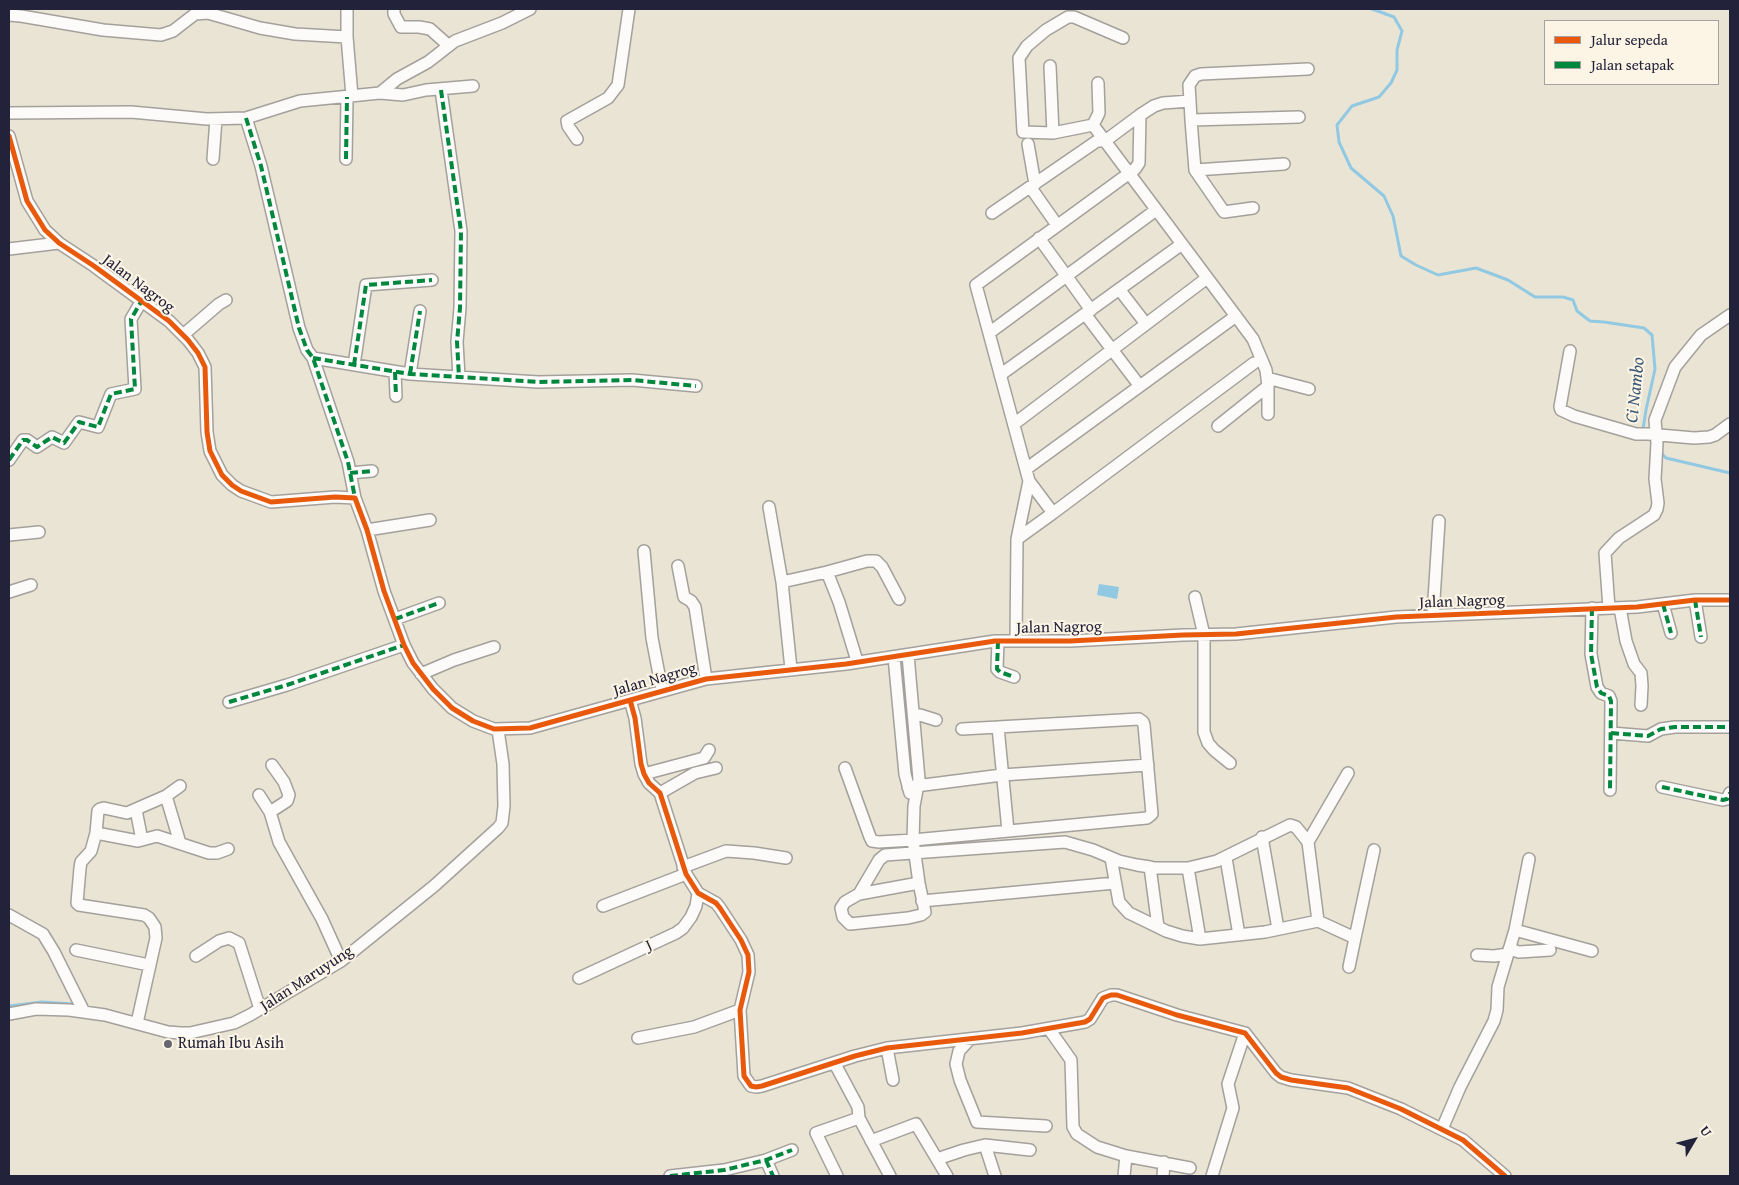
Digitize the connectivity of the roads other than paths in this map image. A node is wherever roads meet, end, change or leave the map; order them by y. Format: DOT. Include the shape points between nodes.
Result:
graph roads {
  1 [pos="347,9"];
  2 [pos="394,9"];
  3 [pos="530,9"];
  4 [pos="630,9"];
  5 [pos="208,11"];
  6 [pos="9,15"];
  7 [pos="347,37"];
  8 [pos="1122,38"];
  9 [pos="448,46"];
  10 [pos="1050,66"];
  11 [pos="1308,69"];
  12 [pos="397,79"];
  13 [pos="1098,83"];
  14 [pos="473,86"];
  15 [pos="441,90"];
  16 [pos="380,93"];
  17 [pos="403,95"];
  18 [pos="349,97"];
  19 [pos="1190,101"];
  20 [pos="9,113"];
  21 [pos="1140,115"];
  22 [pos="1299,117"];
  23 [pos="246,118"];
  24 [pos="216,119"];
  25 [pos="1191,120"];
  26 [pos="1093,125"];
  27 [pos="1053,134"];
  28 [pos="9,136"];
  29 [pos="577,139"];
  30 [pos="1105,141"];
  31 [pos="1028,144"];
  32 [pos="213,159"];
  33 [pos="346,159"];
  34 [pos="1284,164"];
  35 [pos="1195,170"];
  36 [pos="1130,174"];
  37 [pos="1033,186"];
  38 [pos="1253,208"];
  39 [pos="1156,210"];
  40 [pos="992,213"];
  41 [pos="1057,225"];
  42 [pos="1039,238"];
  43 [pos="59,243"];
  44 [pos="1182,244"];
  45 [pos="9,249"];
  46 [pos="1067,276"];
  47 [pos="1207,278"];
  48 [pos="432,280"];
  49 [pos="1119,289"];
  50 [pos="226,300"];
  51 [pos="141,302"];
  52 [pos="420,311"];
  53 [pos="1088,312"];
  54 [pos="1730,315"];
  55 [pos="1236,316"];
  56 [pos="1146,324"];
  57 [pos="989,333"];
  58 [pos="184,335"];
  59 [pos="1112,350"];
  60 [pos="1570,351"];
  61 [pos="313,358"];
  62 [pos="1254,363"];
  63 [pos="354,365"];
  64 [pos="395,372"];
  65 [pos="410,374"];
  66 [pos="1000,375"];
  67 [pos="459,377"];
  68 [pos="1268,382"];
  69 [pos="1139,385"];
  70 [pos="696,386"];
  71 [pos="1309,389"];
  72 [pos="396,396"];
  73 [pos="1268,414"];
  74 [pos="1014,424"];
  75 [pos="1730,424"];
  76 [pos="1218,426"];
  77 [pos="1650,440"];
  78 [pos="9,460"];
  79 [pos="1026,468"];
  80 [pos="372,471"];
  81 [pos="350,473"];
  82 [pos="1029,481"];
  83 [pos="355,498"];
  84 [pos="769,507"];
  85 [pos="1053,513"];
  86 [pos="430,520"];
  87 [pos="1439,520"];
  88 [pos="366,530"];
  89 [pos="39,532"];
  90 [pos="9,535"];
  91 [pos="1017,539"];
  92 [pos="644,551"];
  93 [pos="678,566"];
  94 [pos="827,572"];
  95 [pos="782,582"];
  96 [pos="32,585"];
  97 [pos="9,592"];
  98 [pos="1195,597"];
  99 [pos="899,599"];
  100 [pos="1695,600"];
  101 [pos="1730,600"];
  102 [pos="439,603"];
  103 [pos="1663,604"];
  104 [pos="1592,608"];
  105 [pos="1615,608"];
  106 [pos="1433,616"];
  107 [pos="395,619"];
  108 [pos="1671,634"];
  109 [pos="1204,635"];
  110 [pos="1701,637"];
  111 [pos="1016,641"];
  112 [pos="998,642"];
  113 [pos="404,644"];
  114 [pos="494,647"];
  115 [pos="908,655"];
  116 [pos="894,657"];
  117 [pos="857,662"];
  118 [pos="791,669"];
  119 [pos="421,674"];
  120 [pos="1014,677"];
  121 [pos="706,679"];
  122 [pos="662,690"];
  123 [pos="630,700"];
  124 [pos="229,702"];
  125 [pos="1641,705"];
  126 [pos="914,715"];
  127 [pos="936,720"];
  128 [pos="998,727"];
  129 [pos="1730,727"];
  130 [pos="962,729"];
  131 [pos="498,730"];
  132 [pos="1610,733"];
  133 [pos="709,750"];
  134 [pos="1230,763"];
  135 [pos="272,765"];
  136 [pos="1148,765"];
  137 [pos="716,768"];
  138 [pos="845,768"];
  139 [pos="644,774"];
  140 [pos="1348,774"];
  141 [pos="1002,775"];
  142 [pos="180,786"];
  143 [pos="913,787"];
  144 [pos="1662,787"];
  145 [pos="1610,790"];
  146 [pos="660,793"];
  147 [pos="1730,793"];
  148 [pos="259,795"];
  149 [pos="166,796"];
  150 [pos="136,810"];
  151 [pos="270,812"];
  152 [pos="1008,831"];
  153 [pos="96,833"];
  154 [pos="1262,838"];
  155 [pos="142,840"];
  156 [pos="913,840"];
  157 [pos="1308,842"];
  158 [pos="180,843"];
  159 [pos="228,849"];
  160 [pos="1374,850"];
  161 [pos="915,853"];
  162 [pos="786,858"];
  163 [pos="1111,858"];
  164 [pos="1226,858"];
  165 [pos="1529,860"];
  166 [pos="1150,867"];
  167 [pos="1188,868"];
  168 [pos="684,870"];
  169 [pos="919,883"];
  170 [pos="1115,883"];
  171 [pos="698,893"];
  172 [pos="859,894"];
  173 [pos="922,901"];
  174 [pos="603,906"];
  175 [pos="9,915"];
  176 [pos="1318,921"];
  177 [pos="1158,927"];
  178 [pos="1278,929"];
  179 [pos="1514,930"];
  180 [pos="1239,935"];
  181 [pos="1355,938"];
  182 [pos="1200,939"];
  183 [pos="76,950"];
  184 [pos="1550,950"];
  185 [pos="1592,951"];
  186 [pos="1508,952"];
  187 [pos="1477,955"];
  188 [pos="196,956"];
  189 [pos="340,961"];
  190 [pos="150,965"];
  191 [pos="1349,967"];
  192 [pos="579,978"];
  193 [pos="260,1009"];
  194 [pos="740,1010"];
  195 [pos="84,1012"];
  196 [pos="9,1014"];
  197 [pos="137,1023"];
  198 [pos="1049,1029"];
  199 [pos="1245,1032"];
  200 [pos="638,1038"];
  201 [pos="969,1040"];
  202 [pos="887,1048"];
  203 [pos="835,1064"];
  204 [pos="894,1080"];
  205 [pos="859,1118"];
  206 [pos="1046,1126"];
  207 [pos="1442,1129"];
  208 [pos="871,1141"];
  209 [pos="985,1146"];
  210 [pos="792,1150"];
  211 [pos="1030,1150"];
  212 [pos="1126,1156"];
  213 [pos="937,1159"];
  214 [pos="766,1160"];
  215 [pos="1164,1162"];
  216 [pos="1190,1168"];
  217 [pos="726,1173"];
  218 [pos="670,1176"];
  219 [pos="773,1176"];
  220 [pos="837,1176"];
  221 [pos="890,1176"];
  222 [pos="947,1176"];
  223 [pos="994,1176"];
  224 [pos="1124,1176"];
  225 [pos="1163,1176"];
  226 [pos="1212,1176"];
  227 [pos="1505,1176"];
  1 -- 7 [label="street"];
  2 -- 9 [label="street" via="401,27 430,30"];
  3 -- 9 [label="street"];
  4 -- 29 [label="street" via="618,85 608,98 567,121"];
  5 -- 6 [label="street" via="195,14 173,31 161,35 110,31"];
  5 -- 7 [label="street" via="260,28"];
  7 -- 18 [label="street"];
  8 -- 27 [label="street" via="1068,17 1046,30 1021,52 1023,132"];
  9 -- 12 [label="street" via="428,62"];
  10 -- 27 [label="street"];
  11 -- 19 [label="street" via="1201,74 1195,76 1190,85"];
  12 -- 16 [label="street"];
  12 -- 17 [label="street"];
  13 -- 26 [label="street" via="1099,113"];
  14 -- 15 [label="street"];
  15 -- 17 [label="street"];
  15 -- 67 [label="street" via="461,231"];
  16 -- 17 [label="street"];
  16 -- 18 [label="street"];
  18 -- 23 [label="street" via="300,101"];
  18 -- 33 [label="street"];
  19 -- 21 [label="street" via="1159,104"];
  19 -- 25 [label="street"];
  20 -- 24 [label="street" via="131,112"];
  21 -- 30 [label="street"];
  21 -- 36 [label="street" via="1139,163"];
  22 -- 25 [label="street"];
  23 -- 24 [label="street"];
  23 -- 61 [label="street" via="261,166 299,328"];
  24 -- 32 [label="street"];
  25 -- 35 [label="street"];
  26 -- 27 [label="street"];
  26 -- 30 [label="street"];
  28 -- 43 [label="street, Jalan Nagrog" via="27,201 42,226"];
  30 -- 36 [label="street"];
  30 -- 37 [label="street" via="1097,141"];
  31 -- 37 [label="street"];
  34 -- 35 [label="street"];
  35 -- 38 [label="street" via="1224,212"];
  36 -- 39 [label="street"];
  36 -- 41 [label="street"];
  37 -- 40 [label="street"];
  37 -- 41 [label="street"];
  39 -- 44 [label="street"];
  39 -- 46 [label="street"];
  41 -- 42 [label="street"];
  42 -- 46 [label="street"];
  42 -- 57 [label="street" via="976,285"];
  43 -- 45 [label="street"];
  43 -- 51 [label="street, Jalan Nagrog"];
  44 -- 47 [label="street"];
  44 -- 49 [label="street"];
  46 -- 53 [label="street"];
  46 -- 57 [label="street"];
  47 -- 55 [label="street"];
  47 -- 56 [label="street"];
  48 -- 63 [label="street" via="366,285"];
  49 -- 53 [label="street"];
  49 -- 56 [label="street"];
  50 -- 58 [label="street"];
  51 -- 58 [label="street, Jalan Nagrog"];
  51 -- 78 [label="street" via="131,319 135,389 111,394 98,427 79,422 64,443 52,437 38,447 24,440"];
  52 -- 65 [label="street"];
  53 -- 59 [label="street"];
  53 -- 66 [label="street"];
  54 -- 77 [label="street" via="1701,335 1675,367"];
  55 -- 68 [label="street" via="1258,348"];
  55 -- 69 [label="street"];
  56 -- 59 [label="street"];
  57 -- 66 [label="street"];
  58 -- 83 [label="street, Jalan Nagrog" via="206,367 206,432 217,468 227,481 241,491 271,502"];
  59 -- 69 [label="street"];
  59 -- 74 [label="street"];
  60 -- 77 [label="street" via="1561,410"];
  61 -- 63 [label="street"];
  61 -- 81 [label="street"];
  62 -- 85 [label="street"];
  63 -- 64 [label="street"];
  64 -- 65 [label="street"];
  64 -- 72 [label="street"];
  65 -- 67 [label="street"];
  66 -- 74 [label="street"];
  67 -- 70 [label="street" via="538,382 632,380"];
  68 -- 71 [label="street"];
  68 -- 73 [label="street"];
  68 -- 76 [label="street"];
  69 -- 79 [label="street"];
  74 -- 79 [label="street"];
  75 -- 77 [label="street" via="1715,435 1703,438"];
  77 -- 105 [label="street" via="1658,503 1654,515 1619,538 1605,553"];
  79 -- 82 [label="street"];
  80 -- 81 [label="street"];
  81 -- 83 [label="street"];
  82 -- 85 [label="street"];
  82 -- 91 [label="street"];
  83 -- 88 [label="street, Jalan Nagrog"];
  84 -- 95 [label="street"];
  85 -- 91 [label="street"];
  86 -- 88 [label="street"];
  87 -- 106 [label="street"];
  88 -- 107 [label="street, Jalan Nagrog"];
  89 -- 90 [label="street"];
  91 -- 111 [label="street"];
  92 -- 122 [label="street" via="652,638"];
  93 -- 121 [label="street" via="684,597 695,607"];
  94 -- 95 [label="street"];
  94 -- 99 [label="street" via="876,561 882,566"];
  94 -- 117 [label="street" via="840,602"];
  95 -- 118 [label="street"];
  96 -- 97 [label="street"];
  98 -- 109 [label="street"];
  100 -- 101 [label="street, Jalan Nagrog"];
  100 -- 103 [label="street, Jalan Nagrog"];
  100 -- 110 [label="street"];
  102 -- 107 [label="street"];
  103 -- 105 [label="street, Jalan Nagrog"];
  103 -- 108 [label="street"];
  104 -- 105 [label="street, Jalan Nagrog"];
  104 -- 106 [label="street, Jalan Nagrog"];
  104 -- 132 [label="street" via="1591,654 1597,687 1610,699"];
  105 -- 125 [label="street" via="1640,673"];
  106 -- 109 [label="street, Jalan Nagrog"];
  107 -- 113 [label="street, Jalan Nagrog"];
  109 -- 111 [label="street, Jalan Nagrog"];
  109 -- 134 [label="street" via="1204,732 1208,743"];
  111 -- 112 [label="street, Jalan Nagrog"];
  112 -- 115 [label="street, Jalan Nagrog"];
  112 -- 120 [label="street" via="997,669"];
  113 -- 119 [label="street, Jalan Nagrog"];
  113 -- 124 [label="street"];
  114 -- 119 [label="street"];
  115 -- 116 [label="street, Jalan Nagrog"];
  115 -- 126 [label="street"];
  116 -- 117 [label="street, Jalan Nagrog"];
  116 -- 143 [label="street" via="905,774"];
  117 -- 118 [label="street, Jalan Nagrog"];
  118 -- 121 [label="street, Jalan Nagrog"];
  119 -- 131 [label="street, Jalan Nagrog" via="452,708 479,724"];
  121 -- 122 [label="street, Jalan Nagrog"];
  122 -- 123 [label="street, Jalan Nagrog"];
  123 -- 131 [label="street, Jalan Nagrog" via="530,728"];
  123 -- 139 [label="street"];
  126 -- 127 [label="street"];
  126 -- 143 [label="street"];
  128 -- 130 [label="street"];
  128 -- 136 [label="street" via="1139,719 1144,725"];
  128 -- 141 [label="street"];
  129 -- 132 [label="street" via="1675,727 1648,736"];
  131 -- 189 [label="street, Jalan Maruyung" via="503,764 502,823 434,886"];
  132 -- 145 [label="street"];
  133 -- 139 [label="street" via="704,758"];
  135 -- 151 [label="street" via="289,795 287,801"];
  136 -- 141 [label="street"];
  136 -- 152 [label="street" via="1152,814 1148,818"];
  137 -- 146 [label="street" via="695,774"];
  138 -- 156 [label="street" via="872,840"];
  139 -- 146 [label="street"];
  140 -- 157 [label="street"];
  141 -- 143 [label="street"];
  141 -- 152 [label="street"];
  142 -- 149 [label="street"];
  143 -- 156 [label="street"];
  144 -- 147 [label="street" via="1723,800"];
  146 -- 168 [label="street"];
  148 -- 151 [label="street"];
  149 -- 150 [label="street"];
  149 -- 158 [label="street"];
  150 -- 153 [label="street" via="128,813 100,809"];
  150 -- 155 [label="street"];
  151 -- 189 [label="street" via="279,842 322,919"];
  152 -- 156 [label="street"];
  153 -- 155 [label="street"];
  153 -- 190 [label="street" via="89,855 82,862 77,903 149,918 155,927 156,938"];
  154 -- 157 [label="street" via="1292,825"];
  154 -- 164 [label="street"];
  154 -- 178 [label="street"];
  155 -- 158 [label="street" via="157,836"];
  156 -- 161 [label="street"];
  157 -- 176 [label="street"];
  158 -- 159 [label="street" via="209,853"];
  160 -- 181 [label="street"];
  161 -- 163 [label="street" via="1065,842"];
  161 -- 169 [label="street"];
  161 -- 172 [label="street" via="885,855"];
  162 -- 168 [label="street" via="726,851"];
  163 -- 166 [label="street"];
  163 -- 170 [label="street"];
  164 -- 167 [label="street"];
  164 -- 180 [label="street"];
  165 -- 179 [label="street"];
  166 -- 167 [label="street"];
  166 -- 177 [label="street"];
  167 -- 182 [label="street"];
  168 -- 171 [label="street"];
  168 -- 174 [label="street"];
  169 -- 172 [label="street"];
  169 -- 173 [label="street"];
  170 -- 173 [label="street"];
  170 -- 177 [label="street" via="1124,910"];
  171 -- 192 [label="street, J" via="696,906 683,928"];
  171 -- 194 [label="street" via="716,903 748,955 749,972"];
  172 -- 173 [label="street" via="841,908 843,917 850,924 921,915 925,912"];
  175 -- 195 [label="street" via="43,934"];
  176 -- 178 [label="street"];
  176 -- 181 [label="street"];
  177 -- 182 [label="street"];
  178 -- 180 [label="street"];
  179 -- 185 [label="street"];
  179 -- 186 [label="street"];
  180 -- 182 [label="street"];
  181 -- 191 [label="street"];
  183 -- 190 [label="street"];
  184 -- 186 [label="street"];
  186 -- 187 [label="street" via="1494,956"];
  186 -- 207 [label="street" via="1498,987 1494,1021"];
  188 -- 193 [label="street" via="224,939 239,943"];
  189 -- 193 [label="street, Jalan Maruyung"];
  190 -- 197 [label="street"];
  193 -- 197 [label="street, Jalan Maruyung" via="234,1023 190,1033 168,1032"];
  194 -- 200 [label="street" via="694,1027"];
  194 -- 203 [label="street" via="744,1076 751,1086 762,1086"];
  195 -- 196 [label="street, Jalan Maruyung" via="51,1008"];
  195 -- 197 [label="street, Jalan Maruyung"];
  198 -- 199 [label="street" via="1088,1021 1101,1002 1111,995 1128,997 1177,1015"];
  198 -- 201 [label="street"];
  198 -- 212 [label="street" via="1071,1060 1075,1132 1098,1147"];
  199 -- 207 [label="street" via="1281,1077 1348,1088 1401,1108"];
  199 -- 226 [label="street" via="1228,1084 1233,1108"];
  201 -- 202 [label="street"];
  201 -- 206 [label="street" via="959,1051 956,1064 977,1122"];
  202 -- 203 [label="street"];
  202 -- 204 [label="street"];
  203 -- 205 [label="street" via="858,1107"];
  205 -- 208 [label="street"];
  205 -- 220 [label="street" via="816,1133"];
  207 -- 227 [label="street" via="1473,1148"];
  208 -- 213 [label="street" via="916,1124"];
  208 -- 221 [label="street"];
  209 -- 211 [label="street"];
  209 -- 213 [label="street"];
  209 -- 223 [label="street"];
  210 -- 214 [label="street"];
  212 -- 215 [label="street"];
  212 -- 224 [label="street"];
  213 -- 222 [label="street"];
  214 -- 217 [label="street"];
  214 -- 219 [label="street"];
  215 -- 216 [label="street"];
  215 -- 225 [label="street"];
  217 -- 218 [label="street"];
}
